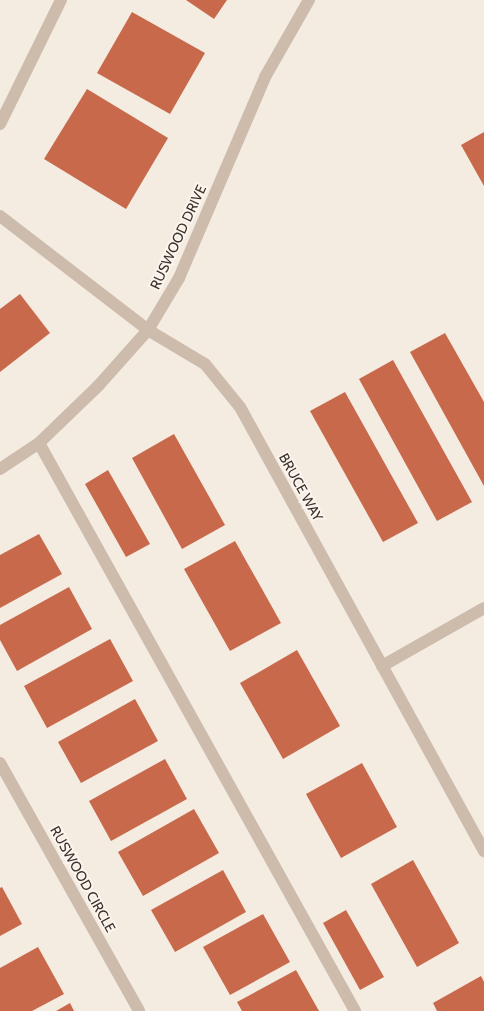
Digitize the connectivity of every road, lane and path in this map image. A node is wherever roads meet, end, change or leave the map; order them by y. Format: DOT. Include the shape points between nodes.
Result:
graph roads {
  1 [pos="61,0"];
  2 [pos="309,0"];
  3 [pos="0,124"];
  4 [pos="0,216"];
  5 [pos="148,330"];
  6 [pos="40,443"];
  7 [pos="0,469"];
  8 [pos="484,608"];
  9 [pos="382,666"];
  10 [pos="0,762"];
  11 [pos="484,851"];
  12 [pos="139,1011"];
  13 [pos="355,1011"];
  1 -- 3 [label="street"];
  2 -- 5 [label="street, RUSWOOD DRIVE" via="265,77 179,278"];
  4 -- 5 [label="street, BRUCE WAY"];
  5 -- 6 [label="street, RUSWOOD DRIVE" via="99,385"];
  5 -- 9 [label="street, BRUCE WAY" via="204,364 240,407"];
  6 -- 7 [label="street, RUSWOOD DRIVE"];
  6 -- 13 [label="street"];
  8 -- 9 [label="street"];
  9 -- 11 [label="street, BRUCE WAY"];
  10 -- 12 [label="street, RUSWOOD CIRCLE"];
}
